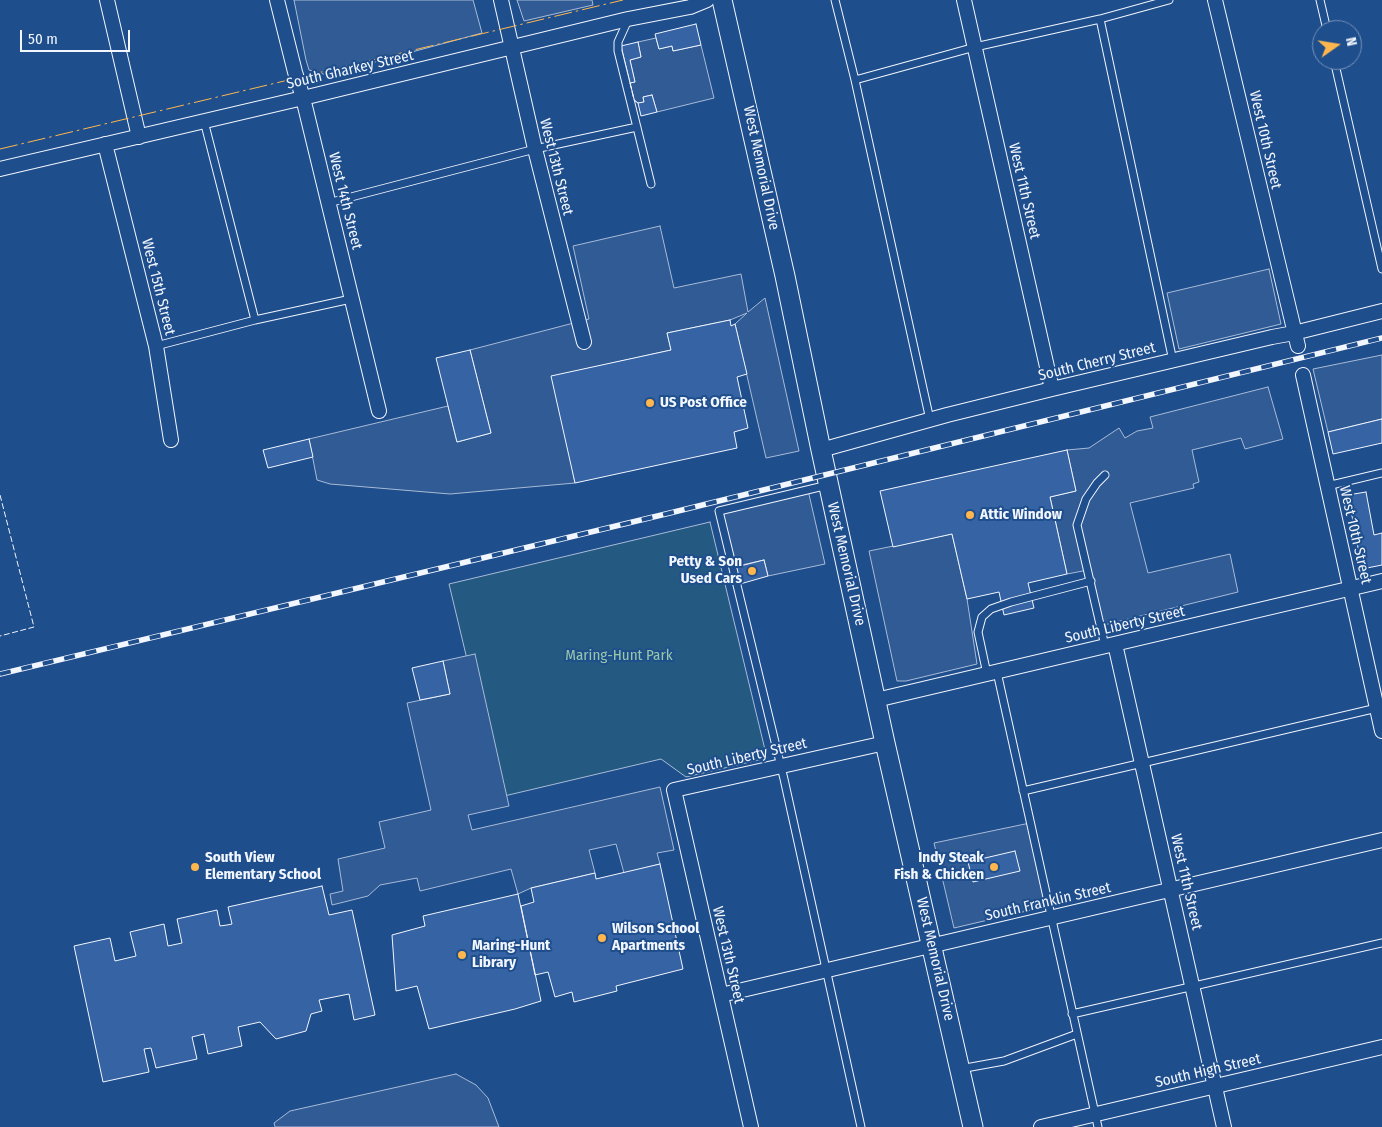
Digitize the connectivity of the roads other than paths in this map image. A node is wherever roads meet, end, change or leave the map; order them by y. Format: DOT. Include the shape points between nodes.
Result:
graph roads {
  1 [pos="107,0"];
  2 [pos="277,0"];
  3 [pos="501,0"];
  4 [pos="707,0"];
  5 [pos="722,0"];
  6 [pos="835,0"];
  7 [pos="964,0"];
  8 [pos="1169,0"];
  9 [pos="1215,0"];
  10 [pos="1320,0"];
  11 [pos="628,19"];
  12 [pos="1100,19"];
  13 [pos="1325,20"];
  14 [pos="975,47"];
  15 [pos="511,48"];
  16 [pos="1336,70"];
  17 [pos="855,80"];
  18 [pos="303,98"];
  19 [pos="204,121"];
  20 [pos="637,127"];
  21 [pos="139,137"];
  22 [pos="105,144"];
  23 [pos="534,149"];
  24 [pos="0,169"];
  25 [pos="651,184"];
  26 [pos="328,203"];
  27 [pos="1382,269"];
  28 [pos="351,299"];
  29 [pos="1382,311"];
  30 [pos="255,320"];
  31 [pos="1296,340"];
  32 [pos="584,342"];
  33 [pos="156,346"];
  34 [pos="1172,361"];
  35 [pos="1304,375"];
  36 [pos="1052,390"];
  37 [pos="379,410"];
  38 [pos="930,420"];
  39 [pos="171,440"];
  40 [pos="821,450"];
  41 [pos="1382,473"];
  42 [pos="1105,475"];
  43 [pos="828,485"];
  44 [pos="1327,486"];
  45 [pos="1090,581"];
  46 [pos="1382,581"];
  47 [pos="1351,589"];
  48 [pos="1110,645"];
  49 [pos="992,673"];
  50 [pos="876,700"];
  51 [pos="1377,708"];
  52 [pos="1382,730"];
  53 [pos="885,743"];
  54 [pos="1143,763"];
  55 [pos="781,766"];
  56 [pos="674,790"];
  57 [pos="1023,791"];
  58 [pos="1382,840"];
  59 [pos="1171,889"];
  60 [pos="1051,918"];
  61 [pos="1382,943"];
  62 [pos="932,946"];
  63 [pos="826,970"];
  64 [pos="1193,985"];
  65 [pos="720,995"];
  66 [pos="1072,1014"];
  67 [pos="1077,1034"];
  68 [pos="1382,1047"];
  69 [pos="960,1069"];
  70 [pos="1215,1086"];
  71 [pos="1096,1121"];
  72 [pos="751,1127"];
  73 [pos="861,1127"];
  74 [pos="973,1127"];
  75 [pos="1041,1127"];
  76 [pos="1224,1127"];
  1 -- 21 [label="street"];
  2 -- 18 [label="street, West 14th Street"];
  3 -- 15 [label="street, West 13th Street"];
  4 -- 11 [label="street, South Gharkey Street" via="690,7"];
  5 -- 40 [label="main road, West Memorial Drive" via="779,247"];
  6 -- 17 [label="lane"];
  7 -- 14 [label="street, West 11th Street"];
  8 -- 12 [label="lane"];
  9 -- 31 [label="street, West 10th Street"];
  10 -- 13 [label="lane"];
  11 -- 15 [label="street, South Gharkey Street"];
  11 -- 20 [label="lane" via="618,42 618,51"];
  12 -- 14 [label="lane"];
  12 -- 34 [label="lane"];
  14 -- 17 [label="lane"];
  14 -- 36 [label="street, West 11th Street"];
  15 -- 18 [label="street, South Gharkey Street"];
  15 -- 23 [label="street, West 13th Street"];
  16 -- 27 [label="lane"];
  17 -- 38 [label="lane"];
  18 -- 19 [label="street, South Gharkey Street"];
  18 -- 26 [label="street, West 14th Street"];
  19 -- 21 [label="street, South Gharkey Street"];
  19 -- 30 [label="lane"];
  20 -- 23 [label="lane"];
  20 -- 25 [label="lane"];
  21 -- 22 [label="street, South Gharkey Street"];
  22 -- 24 [label="street, South Gharkey Street"];
  22 -- 33 [label="street, West 15th Street"];
  23 -- 26 [label="lane"];
  23 -- 32 [label="street, West 13th Street"];
  26 -- 28 [label="street, West 14th Street"];
  28 -- 30 [label="lane"];
  28 -- 37 [label="street, West 14th Street"];
  29 -- 31 [label="street, South Cherry Street"];
  30 -- 33 [label="lane"];
  31 -- 34 [label="street, South Cherry Street" via="1272,337"];
  33 -- 39 [label="street, West 15th Street"];
  34 -- 36 [label="street, South Cherry Street"];
  35 -- 44 [label="street, West 10th Street"];
  36 -- 38 [label="street, South Cherry Street"];
  38 -- 40 [label="street, South Cherry Street"];
  40 -- 43 [label="main road, West Memorial Drive"];
  41 -- 44 [label="lane"];
  42 -- 45 [label="lane" via="1086,499 1077,525"];
  43 -- 50 [label="main road, West Memorial Drive"];
  43 -- 55 [label="lane" via="719,511"];
  44 -- 47 [label="street, West 10th Street"];
  45 -- 48 [label="lane"];
  45 -- 49 [label="lane" via="1011,602 991,609 982,617 978,632"];
  46 -- 47 [label="street, South Liberty Street"];
  47 -- 48 [label="street, South Liberty Street"];
  47 -- 51 [label="street, West 10th Street"];
  48 -- 49 [label="street, South Liberty Street"];
  48 -- 54 [label="street, West 11th Street"];
  49 -- 50 [label="street, South Liberty Street"];
  49 -- 57 [label="lane"];
  50 -- 53 [label="main road, West Memorial Drive"];
  51 -- 52 [label="street, West 10th Street"];
  51 -- 54 [label="lane"];
  53 -- 55 [label="street, South Liberty Street"];
  53 -- 62 [label="main road, West Memorial Drive"];
  54 -- 57 [label="lane"];
  54 -- 59 [label="street, West 11th Street"];
  55 -- 56 [label="street, South Liberty Street"];
  55 -- 63 [label="lane"];
  56 -- 65 [label="street, West 13th Street"];
  57 -- 60 [label="lane"];
  58 -- 59 [label="street, South Franklin Street"];
  59 -- 60 [label="street, South Franklin Street"];
  59 -- 64 [label="street, West 11th Street"];
  60 -- 62 [label="street, South Franklin Street"];
  60 -- 66 [label="lane"];
  61 -- 64 [label="lane"];
  62 -- 63 [label="street, South Franklin Street"];
  62 -- 69 [label="main road, West Memorial Drive"];
  63 -- 65 [label="street, South Franklin Street"];
  63 -- 73 [label="lane"];
  64 -- 66 [label="lane"];
  64 -- 70 [label="street, West 11th Street"];
  65 -- 72 [label="street, West 13th Street"];
  66 -- 67 [label="lane"];
  67 -- 69 [label="lane" via="1004,1061"];
  67 -- 71 [label="lane"];
  68 -- 70 [label="street, South High Street"];
  69 -- 74 [label="main road, West Memorial Drive"];
  70 -- 71 [label="street, South High Street"];
  70 -- 76 [label="street, West 11th Street"];
  71 -- 75 [label="street, South High Street"];
}
